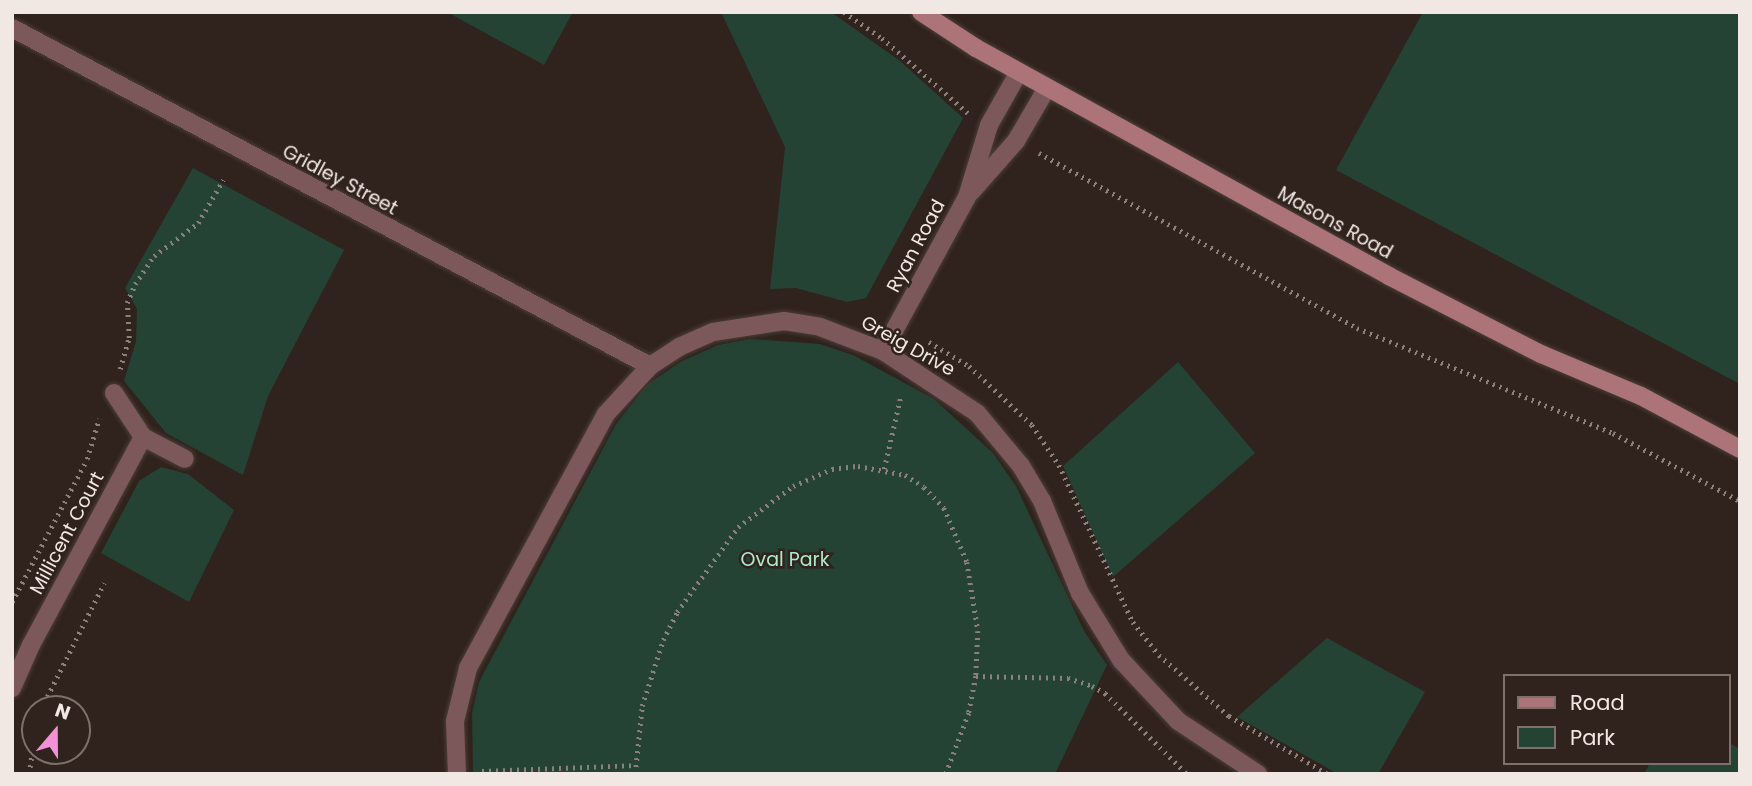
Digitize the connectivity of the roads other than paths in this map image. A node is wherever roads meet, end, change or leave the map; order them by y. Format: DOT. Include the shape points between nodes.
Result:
graph roads {
  1 [pos="921,12"];
  2 [pos="12,28"];
  3 [pos="1019,72"];
  4 [pos="1047,88"];
  5 [pos="967,197"];
  6 [pos="883,351"];
  7 [pos="650,366"];
  8 [pos="114,393"];
  9 [pos="143,437"];
  10 [pos="1740,450"];
  11 [pos="185,459"];
  12 [pos="12,688"];
  13 [pos="457,773"];
  14 [pos="1258,774"];
  1 -- 3 [label="street, Masons Road"];
  2 -- 7 [label="street, Gridley Street"];
  3 -- 4 [label="street, Masons Road"];
  3 -- 5 [label="street, Ryan Road" via="989,125"];
  4 -- 5 [label="street, Ryan Road" via="1016,141"];
  4 -- 10 [label="street, Masons Road" via="1423,294 1541,355 1641,396"];
  5 -- 6 [label="street, Ryan Road"];
  6 -- 7 [label="street, Greig Drive" via="820,327 772,322 713,332"];
  6 -- 14 [label="street, Greig Drive" via="977,413 1021,466 1098,627 1144,688 1178,721"];
  7 -- 13 [label="street, Greig Drive" via="606,414 468,668 455,721"];
  8 -- 9 [label="street"];
  9 -- 11 [label="street"];
  9 -- 12 [label="street, Millicent Court"];
}
